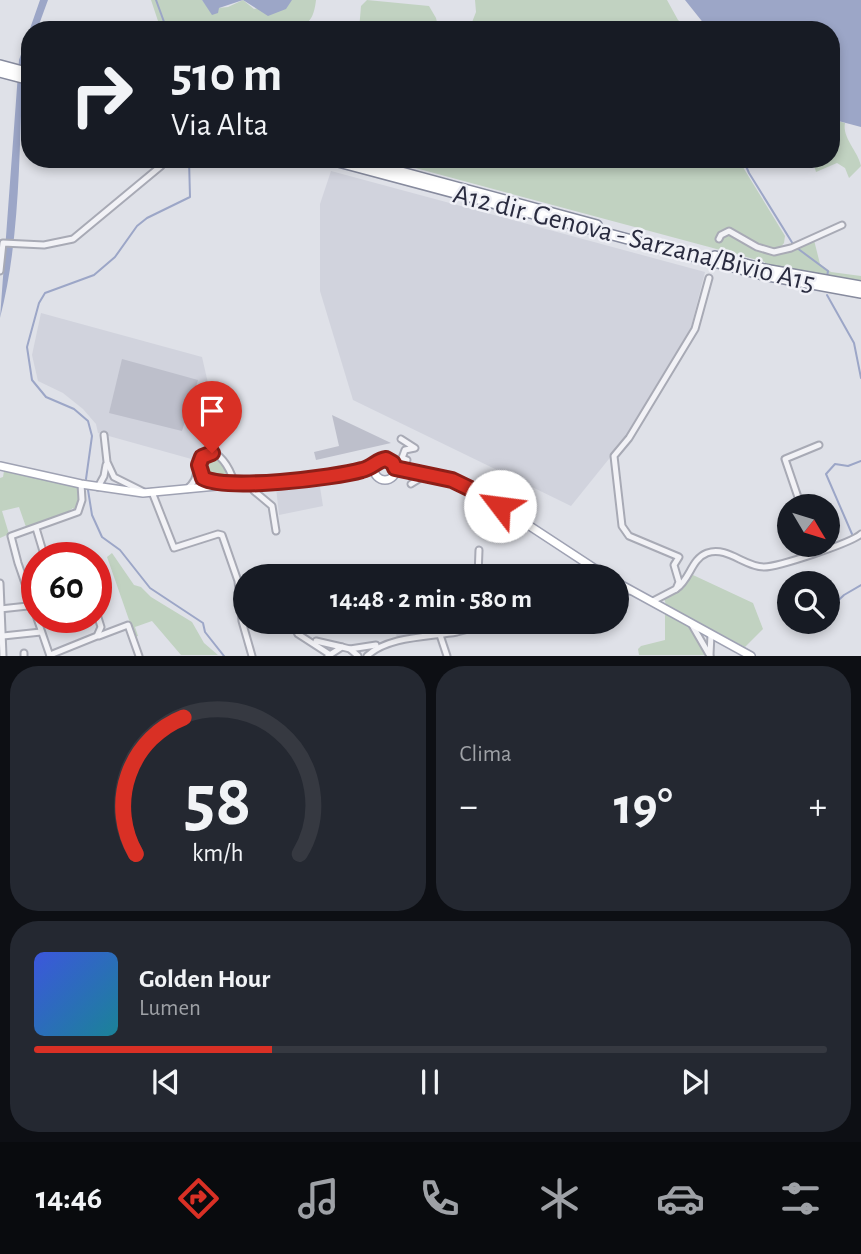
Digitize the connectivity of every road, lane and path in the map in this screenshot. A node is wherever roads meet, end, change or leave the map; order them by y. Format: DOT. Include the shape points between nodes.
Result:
graph roads {
  1 [pos="0,65"];
  2 [pos="21,71"];
  3 [pos="0,72"];
  4 [pos="21,78"];
  5 [pos="159,168"];
  6 [pos="361,168"];
  7 [pos="387,168"];
  8 [pos="842,225"];
  9 [pos="719,239"];
  10 [pos="0,271"];
  11 [pos="709,278"];
  12 [pos="861,286"];
  13 [pos="861,293"];
  14 [pos="104,435"];
  15 [pos="401,439"];
  16 [pos="819,445"];
  17 [pos="407,460"];
  18 [pos="107,463"];
  19 [pos="375,464"];
  20 [pos="0,466"];
  21 [pos="395,468"];
  22 [pos="198,469"];
  23 [pos="421,473"];
  24 [pos="344,474"];
  25 [pos="232,476"];
  26 [pos="376,476"];
  27 [pos="392,477"];
  28 [pos="81,484"];
  29 [pos="411,484"];
  30 [pos="234,486"];
  31 [pos="98,487"];
  32 [pos="212,488"];
  33 [pos="184,491"];
  34 [pos="254,491"];
  35 [pos="149,493"];
  36 [pos="796,494"];
  37 [pos="36,528"];
  38 [pos="276,531"];
  39 [pos="861,534"];
  40 [pos="40,542"];
  41 [pos="840,544"];
  42 [pos="479,550"];
  43 [pos="801,557"];
  44 [pos="478,564"];
  45 [pos="586,564"];
  46 [pos="21,566"];
  47 [pos="0,583"];
  48 [pos="629,589"];
  49 [pos="676,589"];
  50 [pos="629,591"];
  51 [pos="633,591"];
  52 [pos="653,601"];
  53 [pos="21,607"];
  54 [pos="1,609"];
  55 [pos="689,620"];
  56 [pos="32,633"];
  57 [pos="41,633"];
  58 [pos="98,633"];
  59 [pos="711,633"];
  60 [pos="300,634"];
  61 [pos="443,634"];
  62 [pos="440,635"];
  63 [pos="4,636"];
  64 [pos="97,636"];
  65 [pos="303,638"];
  66 [pos="722,640"];
  67 [pos="702,642"];
  68 [pos="390,644"];
  69 [pos="342,647"];
  70 [pos="350,649"];
  71 [pos="50,655"];
  72 [pos="329,655"];
  73 [pos="710,655"];
  74 [pos="3,656"];
  75 [pos="139,656"];
  76 [pos="251,656"];
  77 [pos="358,656"];
  78 [pos="367,656"];
  79 [pos="447,656"];
  80 [pos="751,656"];
  1 -- 2 [label="highway"];
  3 -- 4 [label="highway"];
  5 -- 10 [label="street" via="73,239 44,245 4,243"];
  6 -- 13 [label="highway, A12 dir. Genova - Sarzana/Bivio A15" via="763,275"];
  7 -- 12 [label="highway" via="764,269"];
  8 -- 9 [label="street" via="781,252 767,251 729,231"];
  11 -- 49 [label="street" via="695,329 614,456 622,526 629,536 678,555"];
  14 -- 18 [label="street"];
  15 -- 17 [label="street" via="415,448 405,450 402,457"];
  16 -- 36 [label="street" via="785,459"];
  18 -- 31 [label="street"];
  18 -- 35 [label="street" via="114,477"];
  19 -- 21 [label="main road" via="386,459"];
  19 -- 24 [label="main road"];
  19 -- 26 [label="main road"];
  20 -- 28 [label="main road"];
  21 -- 23 [label="main road"];
  21 -- 27 [label="main road"];
  22 -- 25 [label="street" via="202,457 212,453 222,457"];
  22 -- 30 [label="street" via="209,482"];
  22 -- 32 [label="street" via="201,480"];
  22 -- 33 [label="street" via="197,478"];
  23 -- 27 [label="main road"];
  23 -- 29 [label="street"];
  23 -- 45 [label="main road" via="452,480 481,494"];
  24 -- 26 [label="main road"];
  24 -- 30 [label="main road"];
  26 -- 27 [label="main road"];
  28 -- 31 [label="main road"];
  28 -- 37 [label="street" via="78,512"];
  30 -- 32 [label="main road"];
  31 -- 35 [label="main road"];
  32 -- 33 [label="main road"];
  33 -- 35 [label="main road"];
  34 -- 38 [label="street" via="272,506"];
  35 -- 76 [label="street" via="174,548 222,535 238,581"];
  37 -- 40 [label="street"];
  37 -- 46 [label="street" via="11,536"];
  39 -- 41 [label="street"];
  42 -- 44 [label="street"];
  43 -- 49 [label="street" via="765,567 709,552 698,559"];
  47 -- 54 [label="street"];
  48 -- 51 [label="main road"];
  49 -- 52 [label="street"];
  50 -- 51 [label="street"];
  51 -- 52 [label="main road"];
  52 -- 55 [label="main road"];
  53 -- 54 [label="street"];
  54 -- 63 [label="street"];
  55 -- 59 [label="main road"];
  55 -- 67 [label="street"];
  56 -- 63 [label="street"];
  57 -- 71 [label="street"];
  58 -- 64 [label="street"];
  59 -- 66 [label="main road"];
  59 -- 67 [label="street"];
  59 -- 73 [label="street"];
  60 -- 65 [label="street"];
  61 -- 62 [label="street"];
  62 -- 68 [label="street"];
  62 -- 79 [label="street"];
  63 -- 74 [label="street"];
  64 -- 71 [label="street"];
  64 -- 75 [label="street" via="128,625"];
  65 -- 69 [label="street"];
  65 -- 72 [label="street"];
  66 -- 73 [label="street"];
  66 -- 80 [label="main road"];
  67 -- 73 [label="street"];
  68 -- 70 [label="street"];
  68 -- 78 [label="street"];
  69 -- 70 [label="street"];
  69 -- 72 [label="street"];
  70 -- 77 [label="street"];
}
